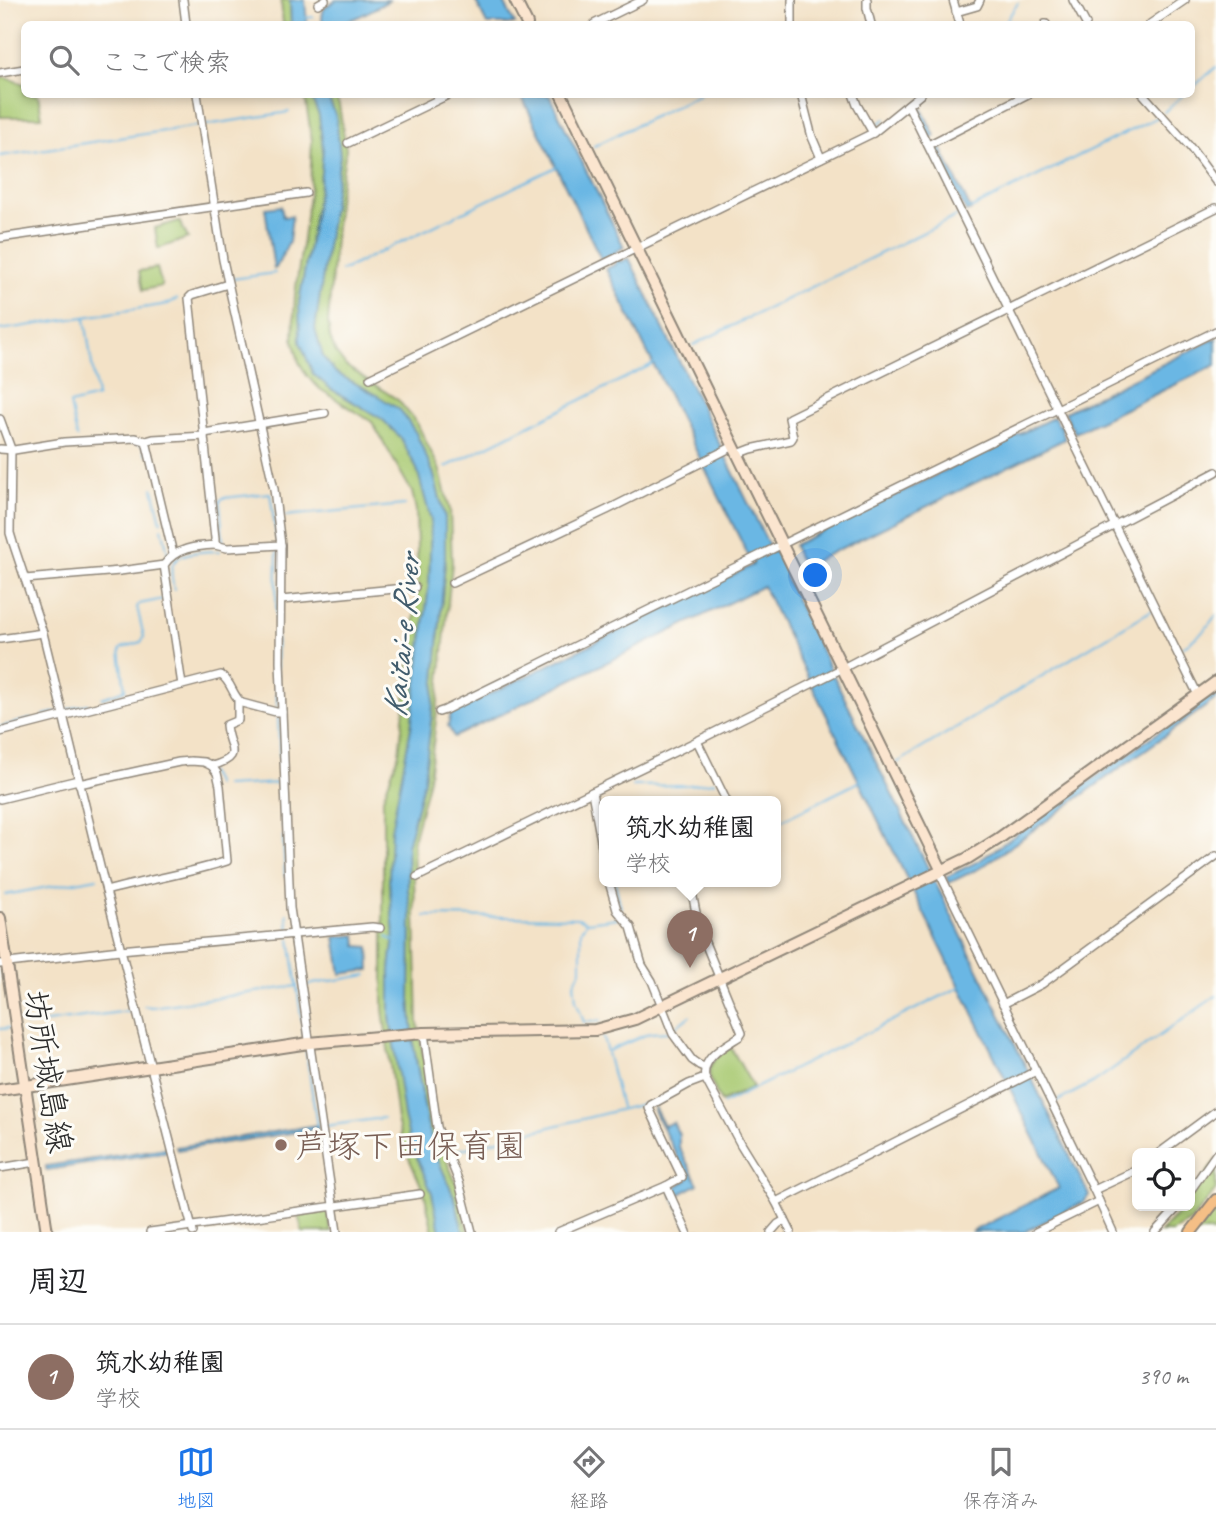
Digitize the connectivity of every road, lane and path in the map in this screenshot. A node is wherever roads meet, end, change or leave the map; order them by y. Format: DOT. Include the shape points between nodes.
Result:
graph roads {
  1 [pos="183,0"];
  2 [pos="515,0"];
  3 [pos="643,0"];
  4 [pos="792,0"];
  5 [pos="867,0"];
  6 [pos="953,0"];
  7 [pos="980,0"];
  8 [pos="1073,0"];
  9 [pos="1179,2"];
  10 [pos="956,12"];
  11 [pos="186,21"];
  12 [pos="526,21"];
  13 [pos="600,21"];
  14 [pos="792,21"];
  15 [pos="870,21"];
  16 [pos="959,21"];
  17 [pos="1084,21"];
  18 [pos="1154,21"];
  19 [pos="21,70"];
  20 [pos="0,73"];
  21 [pos="198,98"];
  22 [pos="442,98"];
  23 [pos="563,98"];
  24 [pos="802,98"];
  25 [pos="854,98"];
  26 [pos="916,98"];
  27 [pos="1020,98"];
  28 [pos="1147,98"];
  29 [pos="908,105"];
  30 [pos="873,133"];
  31 [pos="348,143"];
  32 [pos="928,145"];
  33 [pos="821,158"];
  34 [pos="1216,182"];
  35 [pos="306,193"];
  36 [pos="214,205"];
  37 [pos="1216,208"];
  38 [pos="0,238"];
  39 [pos="632,250"];
  40 [pos="228,284"];
  41 [pos="1008,310"];
  42 [pos="1216,331"];
  43 [pos="370,378"];
  44 [pos="1058,409"];
  45 [pos="325,413"];
  46 [pos="0,419"];
  47 [pos="259,423"];
  48 [pos="204,435"];
  49 [pos="146,442"];
  50 [pos="0,449"];
  51 [pos="11,449"];
  52 [pos="732,450"];
  53 [pos="1216,471"];
  54 [pos="1114,525"];
  55 [pos="215,545"];
  56 [pos="281,545"];
  57 [pos="777,546"];
  58 [pos="173,554"];
  59 [pos="164,565"];
  60 [pos="25,579"];
  61 [pos="452,583"];
  62 [pos="415,587"];
  63 [pos="281,600"];
  64 [pos="43,633"];
  65 [pos="0,639"];
  66 [pos="839,670"];
  67 [pos="1216,682"];
  68 [pos="182,685"];
  69 [pos="1198,695"];
  70 [pos="238,701"];
  71 [pos="282,712"];
  72 [pos="439,712"];
  73 [pos="62,716"];
  74 [pos="0,732"];
  75 [pos="697,741"];
  76 [pos="212,766"];
  77 [pos="79,782"];
  78 [pos="592,792"];
  79 [pos="724,796"];
  80 [pos="0,799"];
  81 [pos="599,830"];
  82 [pos="1216,856"];
  83 [pos="938,873"];
  84 [pos="418,877"];
  85 [pos="611,887"];
  86 [pos="691,887"];
  87 [pos="106,891"];
  88 [pos="0,918"];
  89 [pos="380,928"];
  90 [pos="293,934"];
  91 [pos="120,950"];
  92 [pos="3,964"];
  93 [pos="720,978"];
  94 [pos="1003,1004"];
  95 [pos="662,1006"];
  96 [pos="422,1033"];
  97 [pos="309,1043"];
  98 [pos="150,1067"];
  99 [pos="704,1067"];
  100 [pos="1034,1073"];
  101 [pos="705,1078"];
  102 [pos="25,1086"];
  103 [pos="0,1090"];
  104 [pos="1216,1111"];
  105 [pos="1166,1148"];
  106 [pos="1216,1154"];
  107 [pos="36,1162"];
  108 [pos="0,1168"];
  109 [pos="1132,1172"];
  110 [pos="1195,1184"];
  111 [pos="666,1186"];
  112 [pos="1094,1190"];
  113 [pos="420,1194"];
  114 [pos="1216,1200"];
  115 [pos="1099,1201"];
  116 [pos="776,1202"];
  117 [pos="333,1205"];
  118 [pos="1174,1211"];
  119 [pos="785,1220"];
  120 [pos="193,1229"];
  121 [pos="47,1232"];
  122 [pos="150,1232"];
  123 [pos="337,1232"];
  124 [pos="472,1232"];
  125 [pos="558,1232"];
  126 [pos="687,1232"];
  127 [pos="771,1232"];
  128 [pos="791,1232"];
  129 [pos="1036,1232"];
  130 [pos="1113,1232"];
  131 [pos="1155,1232"];
  132 [pos="1191,1232"];
  1 -- 11 [label="street"];
  2 -- 12 [label="street"];
  3 -- 13 [label="street"];
  4 -- 14 [label="street"];
  5 -- 15 [label="street"];
  6 -- 10 [label="street"];
  7 -- 10 [label="street" via="977,6"];
  8 -- 17 [label="street"];
  9 -- 18 [label="street"];
  10 -- 16 [label="street"];
  19 -- 20 [label="street"];
  21 -- 36 [label="street"];
  22 -- 31 [label="street"];
  23 -- 39 [label="street"];
  24 -- 33 [label="street"];
  25 -- 30 [label="street"];
  26 -- 29 [label="street"];
  27 -- 32 [label="street"];
  28 -- 34 [label="street"];
  29 -- 30 [label="street"];
  29 -- 32 [label="street"];
  30 -- 33 [label="street"];
  32 -- 41 [label="street"];
  33 -- 39 [label="street"];
  35 -- 36 [label="street"];
  36 -- 38 [label="street"];
  36 -- 40 [label="street"];
  37 -- 41 [label="street"];
  39 -- 43 [label="street"];
  39 -- 52 [label="street"];
  40 -- 47 [label="street"];
  40 -- 48 [label="street" via="189,298"];
  41 -- 44 [label="street"];
  41 -- 52 [label="street" via="789,418 791,440"];
  42 -- 44 [label="street"];
  44 -- 54 [label="street"];
  44 -- 57 [label="street"];
  45 -- 47 [label="street"];
  46 -- 51 [label="street"];
  47 -- 48 [label="street"];
  47 -- 56 [label="street"];
  48 -- 49 [label="street"];
  48 -- 55 [label="street"];
  49 -- 51 [label="street" via="112,439"];
  49 -- 58 [label="street"];
  50 -- 51 [label="street"];
  51 -- 60 [label="street" via="10,533"];
  52 -- 57 [label="street"];
  52 -- 61 [label="street"];
  53 -- 54 [label="street"];
  54 -- 66 [label="street"];
  54 -- 69 [label="street"];
  55 -- 56 [label="street"];
  55 -- 58 [label="street"];
  56 -- 63 [label="street"];
  57 -- 66 [label="street"];
  57 -- 72 [label="street"];
  58 -- 59 [label="street"];
  59 -- 60 [label="street"];
  59 -- 68 [label="street"];
  60 -- 64 [label="street"];
  62 -- 63 [label="street"];
  63 -- 71 [label="street"];
  64 -- 65 [label="street"];
  64 -- 73 [label="street"];
  66 -- 75 [label="street"];
  66 -- 83 [label="street"];
  67 -- 69 [label="street"];
  68 -- 70 [label="street" via="221,675"];
  68 -- 73 [label="street"];
  69 -- 83 [label="street" via="998,839"];
  70 -- 71 [label="street"];
  70 -- 76 [label="street" via="238,720 226,725 231,758"];
  71 -- 90 [label="street"];
  73 -- 74 [label="street"];
  73 -- 77 [label="street"];
  75 -- 78 [label="street"];
  75 -- 79 [label="street"];
  76 -- 77 [label="street" via="178,762"];
  76 -- 87 [label="street" via="220,786 227,861"];
  77 -- 80 [label="street"];
  77 -- 87 [label="street"];
  78 -- 81 [label="street"];
  78 -- 84 [label="street"];
  82 -- 94 [label="street" via="1042,984"];
  83 -- 93 [label="street"];
  83 -- 94 [label="street"];
  85 -- 95 [label="street" via="617,910 631,927 642,965"];
  86 -- 93 [label="street" via="699,928"];
  87 -- 91 [label="street"];
  88 -- 92 [label="street, 坊所城島線"];
  89 -- 90 [label="street"];
  90 -- 91 [label="street"];
  90 -- 97 [label="street"];
  91 -- 92 [label="street"];
  91 -- 98 [label="street"];
  92 -- 102 [label="street, 坊所城島線"];
  93 -- 95 [label="street"];
  93 -- 99 [label="street" via="742,1033"];
  94 -- 100 [label="street"];
  95 -- 96 [label="street" via="595,1030"];
  95 -- 99 [label="street" via="674,1038"];
  96 -- 97 [label="street"];
  96 -- 124 [label="street" via="437,1127"];
  97 -- 98 [label="street"];
  97 -- 117 [label="street"];
  98 -- 102 [label="street"];
  98 -- 120 [label="street"];
  99 -- 101 [label="street"];
  100 -- 112 [label="street"];
  100 -- 116 [label="street"];
  101 -- 111 [label="street" via="649,1107 683,1176"];
  101 -- 116 [label="street"];
  102 -- 103 [label="street"];
  102 -- 107 [label="street, 坊所城島線"];
  104 -- 105 [label="street"];
  106 -- 110 [label="street"];
  107 -- 108 [label="street"];
  107 -- 121 [label="street, 坊所城島線"];
  109 -- 112 [label="street"];
  111 -- 125 [label="street"];
  111 -- 126 [label="street"];
  112 -- 115 [label="street"];
  113 -- 117 [label="street"];
  114 -- 132 [label="main road"];
  115 -- 129 [label="street"];
  115 -- 130 [label="street"];
  116 -- 119 [label="street"];
  117 -- 120 [label="street"];
  117 -- 123 [label="street"];
  118 -- 131 [label="street"];
  119 -- 127 [label="street"];
  119 -- 128 [label="street"];
  120 -- 122 [label="street"];
}
